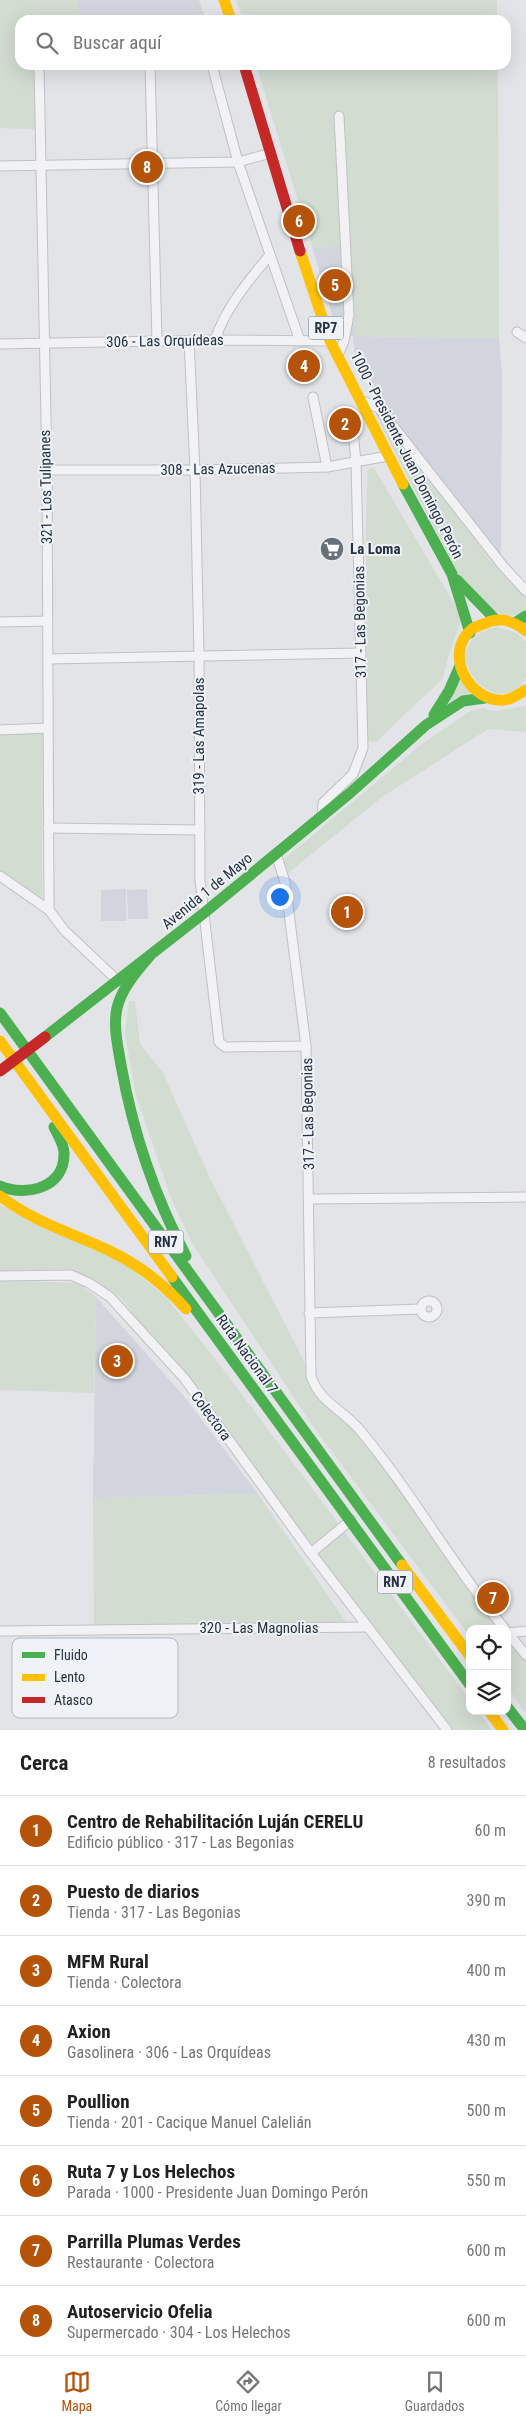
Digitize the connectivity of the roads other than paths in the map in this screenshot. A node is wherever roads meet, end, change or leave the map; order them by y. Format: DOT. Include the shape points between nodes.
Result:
graph roads {
  1 [pos="224,0"];
  2 [pos="228,15"];
  3 [pos="38,70"];
  4 [pos="150,70"];
  5 [pos="213,70"];
  6 [pos="246,70"];
  7 [pos="339,116"];
  8 [pos="271,153"];
  9 [pos="238,162"];
  10 [pos="153,164"];
  11 [pos="0,166"];
  12 [pos="39,166"];
  13 [pos="269,256"];
  14 [pos="518,332"];
  15 [pos="526,338"];
  16 [pos="190,340"];
  17 [pos="215,340"];
  18 [pos="157,341"];
  19 [pos="300,341"];
  20 [pos="330,341"];
  21 [pos="43,343"];
  22 [pos="0,344"];
  23 [pos="338,355"];
  24 [pos="313,397"];
  25 [pos="360,400"];
  26 [pos="346,414"];
  27 [pos="388,456"];
  28 [pos="356,462"];
  29 [pos="328,467"];
  30 [pos="47,470"];
  31 [pos="195,470"];
  32 [pos="452,574"];
  33 [pos="526,591"];
  34 [pos="526,616"];
  35 [pos="496,620"];
  36 [pos="47,621"];
  37 [pos="0,622"];
  38 [pos="515,623"];
  39 [pos="526,631"];
  40 [pos="470,633"];
  41 [pos="361,653"];
  42 [pos="199,655"];
  43 [pos="48,659"];
  44 [pos="460,666"];
  45 [pos="526,690"];
  46 [pos="485,698"];
  47 [pos="426,725"];
  48 [pos="47,728"];
  49 [pos="0,730"];
  50 [pos="322,816"];
  51 [pos="48,828"];
  52 [pos="200,830"];
  53 [pos="276,854"];
  54 [pos="0,876"];
  55 [pos="49,910"];
  56 [pos="204,914"];
  57 [pos="148,957"];
  58 [pos="118,981"];
  59 [pos="0,1013"];
  60 [pos="0,1041"];
  61 [pos="306,1046"];
  62 [pos="0,1071"];
  63 [pos="41,1098"];
  64 [pos="0,1186"];
  65 [pos="0,1196"];
  66 [pos="526,1197"];
  67 [pos="309,1199"];
  68 [pos="0,1276"];
  69 [pos="421,1309"];
  70 [pos="309,1313"];
  71 [pos="224,1323"];
  72 [pos="229,1355"];
  73 [pos="351,1520"];
  74 [pos="312,1553"];
  75 [pos="502,1625"];
  76 [pos="368,1627"];
  77 [pos="0,1631"];
  78 [pos="511,1631"];
  79 [pos="526,1631"];
  80 [pos="511,1636"];
  81 [pos="466,1651"];
  82 [pos="526,1655"];
  83 [pos="466,1679"];
  84 [pos="511,1712"];
  85 [pos="493,1715"];
  86 [pos="447,1730"];
  87 [pos="503,1730"];
  88 [pos="525,1730"];
  1 -- 2 [label="main road"];
  3 -- 12 [label="street, 321 - Los Tulipanes"];
  4 -- 10 [label="street"];
  5 -- 9 [label="street"];
  6 -- 8 [label="main road, 1000 - Presidente Juan Domingo Perón / RP7"];
  7 -- 23 [label="street" via="349,315"];
  8 -- 9 [label="street"];
  8 -- 20 [label="main road, 1000 - Presidente Juan Domingo Perón / RP7"];
  9 -- 10 [label="street"];
  9 -- 13 [label="street"];
  10 -- 12 [label="street"];
  10 -- 18 [label="street"];
  11 -- 12 [label="street"];
  12 -- 21 [label="street, 321 - Los Tulipanes"];
  13 -- 17 [label="street" via="249,280 219,327"];
  13 -- 19 [label="street"];
  14 -- 15 [label="street"];
  16 -- 17 [label="street, 306 - Las Orquídeas"];
  16 -- 18 [label="street, 306 - Las Orquídeas"];
  16 -- 31 [label="street, 319 - Las Amapolas"];
  17 -- 19 [label="street, 306 - Las Orquídeas"];
  18 -- 21 [label="street, 306 - Las Orquídeas"];
  19 -- 20 [label="street, 306 - Las Orquídeas"];
  20 -- 23 [label="main road, 1000 - Presidente Juan Domingo Perón / RP7"];
  21 -- 22 [label="street, 306 - Las Orquídeas"];
  21 -- 30 [label="street, 321 - Los Tulipanes"];
  23 -- 25 [label="main road, 1000 - Presidente Juan Domingo Perón / RP7"];
  24 -- 29 [label="street"];
  25 -- 27 [label="main road, 1000 - Presidente Juan Domingo Perón / RP7"];
  25 -- 33 [label="street" via="379,408"];
  26 -- 28 [label="street, 317 - Las Begonias" via="353,431"];
  27 -- 28 [label="street, 308 - Las Azucenas"];
  27 -- 32 [label="main road, 1000 - Presidente Juan Domingo Perón / RP7"];
  28 -- 29 [label="street, 308 - Las Azucenas"];
  28 -- 41 [label="street, 317 - Las Begonias"];
  29 -- 31 [label="street, 308 - Las Azucenas"];
  30 -- 31 [label="street, 308 - Las Azucenas"];
  30 -- 36 [label="street, 321 - Los Tulipanes"];
  31 -- 42 [label="street, 319 - Las Amapolas"];
  32 -- 35 [label="main road, RP7"];
  32 -- 40 [label="main road, RP7"];
  34 -- 38 [label="main road"];
  35 -- 38 [label="main road"];
  35 -- 40 [label="main road" via="484,623"];
  36 -- 37 [label="street"];
  36 -- 43 [label="street, 321 - Los Tulipanes"];
  38 -- 39 [label="main road"];
  40 -- 44 [label="main road, Avenida 1 de Mayo" via="460,654"];
  41 -- 42 [label="street"];
  41 -- 50 [label="street, 317 - Las Begonias" via="361,759 353,774 323,803"];
  42 -- 43 [label="street"];
  42 -- 52 [label="street, 319 - Las Amapolas"];
  43 -- 48 [label="street, 321 - Los Tulipanes"];
  44 -- 46 [label="main road" via="468,685"];
  44 -- 47 [label="main road, Avenida 1 de Mayo" via="444,702"];
  45 -- 46 [label="main road, Avenida 1 de Mayo" via="504,700"];
  46 -- 47 [label="main road, Avenida 1 de Mayo" via="463,701"];
  47 -- 50 [label="main road, Avenida 1 de Mayo"];
  48 -- 49 [label="street"];
  48 -- 51 [label="street, 321 - Los Tulipanes"];
  50 -- 53 [label="main road, Avenida 1 de Mayo"];
  51 -- 52 [label="street"];
  51 -- 55 [label="street, 321 - Los Tulipanes"];
  52 -- 56 [label="street, 319 - Las Amapolas"];
  53 -- 56 [label="main road, Avenida 1 de Mayo"];
  53 -- 61 [label="street, 317 - Las Begonias" via="285,882"];
  54 -- 55 [label="street"];
  55 -- 58 [label="street" via="64,930"];
  56 -- 57 [label="main road, Avenida 1 de Mayo"];
  56 -- 61 [label="street, 319 - Las Amapolas" via="219,1042 224,1047"];
  57 -- 58 [label="main road, Avenida 1 de Mayo"];
  57 -- 71 [label="main road" via="126,988 117,1010 116,1031 128,1103 153,1190"];
  58 -- 62 [label="main road, Avenida 1 de Mayo, bridge"];
  59 -- 71 [label="main road, Ruta Nacional 7 / RN7"];
  60 -- 63 [label="main road, Ruta Nacional 7 / RN7"];
  61 -- 67 [label="street, 317 - Las Begonias"];
  63 -- 64 [label="main road" via="62,1142 61,1165 48,1184 34,1192 24,1193"];
  63 -- 72 [label="main road, Ruta Nacional 7 / RN7"];
  65 -- 72 [label="main road" via="42,1222 111,1252 149,1274"];
  66 -- 67 [label="street"];
  67 -- 70 [label="street, 317 - Las Begonias"];
  68 -- 74 [label="street, Colectora" via="71,1275 99,1289 117,1304 178,1371"];
  69 -- 70 [label="street"];
  70 -- 75 [label="street, 317 - Las Begonias" via="311,1376 320,1394 358,1427 454,1558 474,1591"];
  71 -- 81 [label="main road, Ruta Nacional 7 / RN7"];
  72 -- 73 [label="main road, Ruta Nacional 7 / RN7"];
  73 -- 74 [label="street"];
  73 -- 83 [label="main road, Ruta Nacional 7 / RN7"];
  74 -- 76 [label="street, Colectora"];
  76 -- 77 [label="street, 320 - Las Magnolias"];
  76 -- 86 [label="street, Colectora"];
  78 -- 79 [label="street"];
  80 -- 82 [label="street"];
  84 -- 88 [label="main road"];
  85 -- 87 [label="main road"];
}
